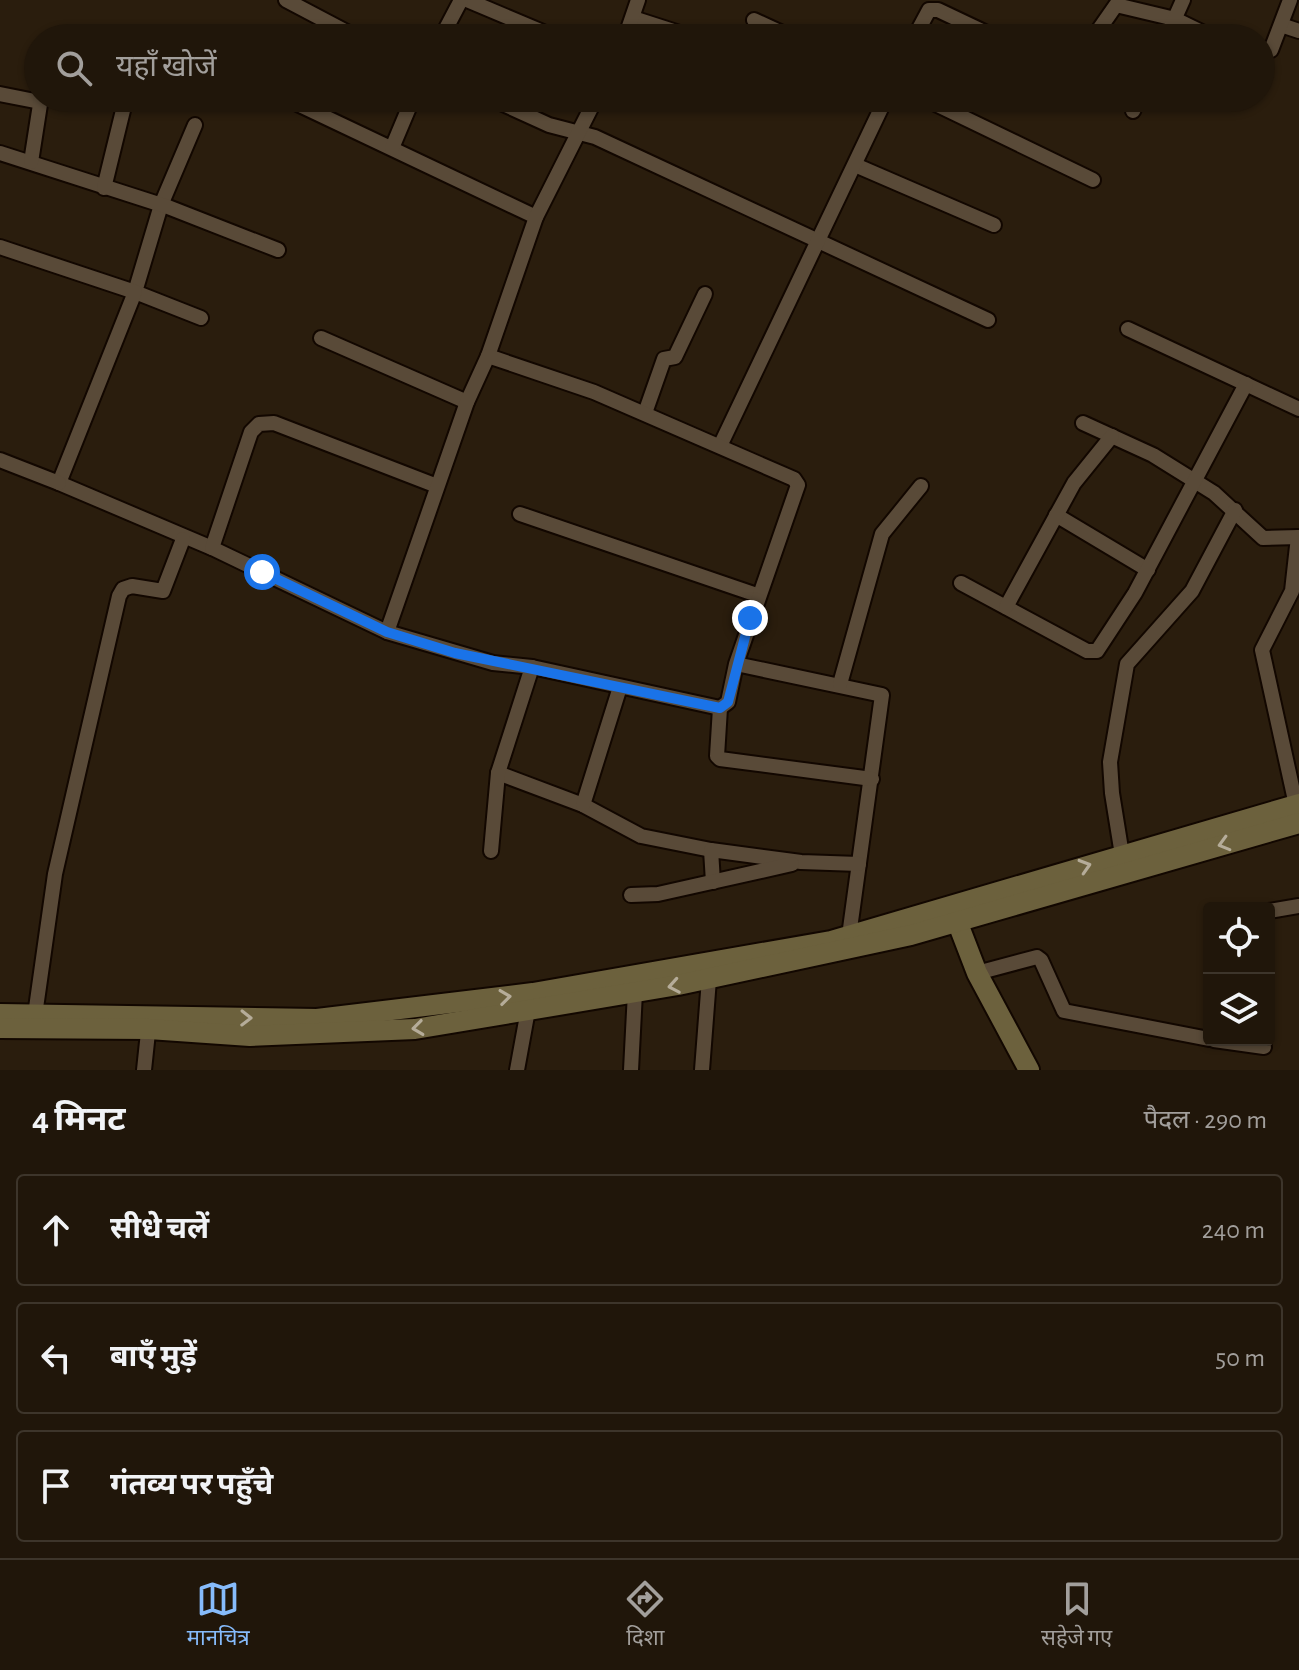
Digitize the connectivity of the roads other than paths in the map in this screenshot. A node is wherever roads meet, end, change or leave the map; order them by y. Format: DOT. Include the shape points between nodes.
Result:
graph roads {
  1 [pos="286,0"];
  2 [pos="464,0"];
  3 [pos="638,0"];
  4 [pos="1183,0"];
  5 [pos="1290,0"];
  6 [pos="1110,2"];
  7 [pos="633,18"];
  8 [pos="1175,19"];
  9 [pos="754,20"];
  10 [pos="331,24"];
  11 [pos="449,24"];
  12 [pos="523,24"];
  13 [pos="631,24"];
  14 [pos="652,24"];
  15 [pos="763,24"];
  16 [pos="922,24"];
  17 [pos="968,24"];
  18 [pos="1100,24"];
  19 [pos="1173,24"];
  20 [pos="1185,24"];
  21 [pos="1281,25"];
  22 [pos="1299,31"];
  23 [pos="1275,40"];
  24 [pos="0,94"];
  25 [pos="24,98"];
  26 [pos="38,112"];
  27 [pos="123,112"];
  28 [pos="315,112"];
  29 [pos="407,112"];
  30 [pos="521,112"];
  31 [pos="589,112"];
  32 [pos="880,112"];
  33 [pos="952,112"];
  34 [pos="195,125"];
  35 [pos="578,132"];
  36 [pos="392,148"];
  37 [pos="0,153"];
  38 [pos="31,162"];
  39 [pos="855,165"];
  40 [pos="1093,180"];
  41 [pos="104,188"];
  42 [pos="161,205"];
  43 [pos="536,217"];
  44 [pos="994,225"];
  45 [pos="821,241"];
  46 [pos="0,247"];
  47 [pos="278,250"];
  48 [pos="135,292"];
  49 [pos="705,294"];
  50 [pos="201,318"];
  51 [pos="988,320"];
  52 [pos="1128,329"];
  53 [pos="321,338"];
  54 [pos="488,356"];
  55 [pos="1246,384"];
  56 [pos="467,402"];
  57 [pos="1299,409"];
  58 [pos="645,413"];
  59 [pos="1083,423"];
  60 [pos="1112,436"];
  61 [pos="720,446"];
  62 [pos="0,460"];
  63 [pos="1196,481"];
  64 [pos="59,483"];
  65 [pos="437,486"];
  66 [pos="921,486"];
  67 [pos="1235,510"];
  68 [pos="520,514"];
  69 [pos="1056,515"];
  70 [pos="1299,537"];
  71 [pos="183,539"];
  72 [pos="212,548"];
  73 [pos="1148,570"];
  74 [pos="961,583"];
  75 [pos="757,595"];
  76 [pos="1006,607"];
  77 [pos="387,632"];
  78 [pos="736,664"];
  79 [pos="532,667"];
  80 [pos="840,684"];
  81 [pos="620,687"];
  82 [pos="720,708"];
  83 [pos="498,773"];
  84 [pos="872,779"];
  85 [pos="583,805"];
  86 [pos="1298,811"];
  87 [pos="711,850"];
  88 [pos="491,851"];
  89 [pos="1122,855"];
  90 [pos="801,862"];
  91 [pos="859,864"];
  92 [pos="713,882"];
  93 [pos="631,895"];
  94 [pos="1299,906"];
  95 [pos="1275,910"];
  96 [pos="957,921"];
  97 [pos="849,936"];
  98 [pos="977,973"];
  99 [pos="709,979"];
  100 [pos="635,992"];
  101 [pos="528,1010"];
  102 [pos="0,1014"];
  103 [pos="35,1015"];
  104 [pos="149,1022"];
  105 [pos="0,1028"];
  106 [pos="1203,1038"];
  107 [pos="1256,1046"];
  108 [pos="1264,1047"];
  109 [pos="144,1070"];
  110 [pos="517,1070"];
  111 [pos="631,1070"];
  112 [pos="702,1070"];
  113 [pos="1029,1070"];
  1 -- 10 [label="street"];
  2 -- 11 [label="street"];
  2 -- 12 [label="street"];
  3 -- 7 [label="street"];
  4 -- 8 [label="street"];
  5 -- 21 [label="street"];
  6 -- 8 [label="street"];
  6 -- 18 [label="street"];
  7 -- 13 [label="street"];
  7 -- 14 [label="street"];
  8 -- 19 [label="street"];
  8 -- 20 [label="street"];
  9 -- 15 [label="street"];
  16 -- 17 [label="street" via="929,10"];
  21 -- 22 [label="street"];
  21 -- 23 [label="street"];
  24 -- 25 [label="street"];
  26 -- 38 [label="street"];
  27 -- 41 [label="street"];
  28 -- 36 [label="street"];
  29 -- 36 [label="street"];
  30 -- 35 [label="street"];
  31 -- 35 [label="street"];
  32 -- 39 [label="street"];
  33 -- 40 [label="street"];
  34 -- 42 [label="street"];
  35 -- 43 [label="street"];
  35 -- 45 [label="street"];
  36 -- 43 [label="street"];
  37 -- 38 [label="street"];
  38 -- 41 [label="street"];
  39 -- 44 [label="street"];
  39 -- 45 [label="street"];
  41 -- 42 [label="street"];
  42 -- 47 [label="street"];
  42 -- 48 [label="street"];
  43 -- 54 [label="street"];
  45 -- 51 [label="street"];
  45 -- 61 [label="street"];
  46 -- 48 [label="street"];
  48 -- 50 [label="street"];
  48 -- 64 [label="street"];
  49 -- 58 [label="street" via="675,357 664,359"];
  52 -- 55 [label="street"];
  53 -- 56 [label="street"];
  54 -- 56 [label="street"];
  54 -- 58 [label="street"];
  55 -- 57 [label="street"];
  55 -- 63 [label="street"];
  56 -- 65 [label="street"];
  58 -- 61 [label="street"];
  59 -- 60 [label="street"];
  60 -- 63 [label="street"];
  60 -- 69 [label="street" via="1087,463"];
  61 -- 75 [label="street" via="798,485"];
  62 -- 64 [label="street"];
  63 -- 67 [label="street"];
  63 -- 73 [label="street"];
  64 -- 71 [label="street"];
  65 -- 72 [label="street" via="274,423 259,424 251,432"];
  65 -- 77 [label="street"];
  66 -- 80 [label="street" via="882,534"];
  67 -- 70 [label="street" via="1263,538"];
  67 -- 89 [label="street" via="1192,591 1127,664 1110,762"];
  68 -- 75 [label="street"];
  69 -- 73 [label="street"];
  69 -- 76 [label="street"];
  70 -- 86 [label="street" via="1292,591 1262,650"];
  71 -- 72 [label="street"];
  71 -- 103 [label="street" via="163,591 132,586 119,596 55,874"];
  72 -- 77 [label="street"];
  73 -- 76 [label="street" via="1097,651 1087,651"];
  74 -- 76 [label="street"];
  75 -- 78 [label="street"];
  77 -- 79 [label="street" via="493,663"];
  78 -- 80 [label="street"];
  78 -- 82 [label="street" via="728,702"];
  79 -- 81 [label="street"];
  79 -- 83 [label="street"];
  80 -- 84 [label="street" via="878,692 883,699"];
  81 -- 82 [label="street"];
  81 -- 85 [label="street"];
  82 -- 84 [label="street" via="720,759"];
  83 -- 85 [label="street"];
  83 -- 88 [label="street"];
  84 -- 91 [label="street"];
  85 -- 87 [label="street" via="641,836"];
  86 -- 89 [label="street"];
  86 -- 96 [label="street, one-way"];
  87 -- 90 [label="street"];
  87 -- 92 [label="street"];
  97 -- 89 [label="street, one-way"];
  90 -- 91 [label="street"];
  90 -- 92 [label="street"];
  91 -- 97 [label="street"];
  92 -- 93 [label="street"];
  94 -- 95 [label="street"];
  96 -- 98 [label="street"];
  96 -- 99 [label="street"];
  104 -- 97 [label="street, one-way" via="317,1019 533,993"];
  98 -- 106 [label="street" via="1037,957 1064,1011"];
  98 -- 113 [label="street"];
  99 -- 100 [label="street, one-way"];
  99 -- 112 [label="street"];
  100 -- 101 [label="street"];
  100 -- 111 [label="street"];
  101 -- 104 [label="street, one-way" via="415,1029 250,1036"];
  101 -- 110 [label="street"];
  102 -- 103 [label="street"];
  103 -- 104 [label="street"];
  104 -- 105 [label="street"];
  104 -- 109 [label="street"];
  107 -- 108 [label="street"];
}
